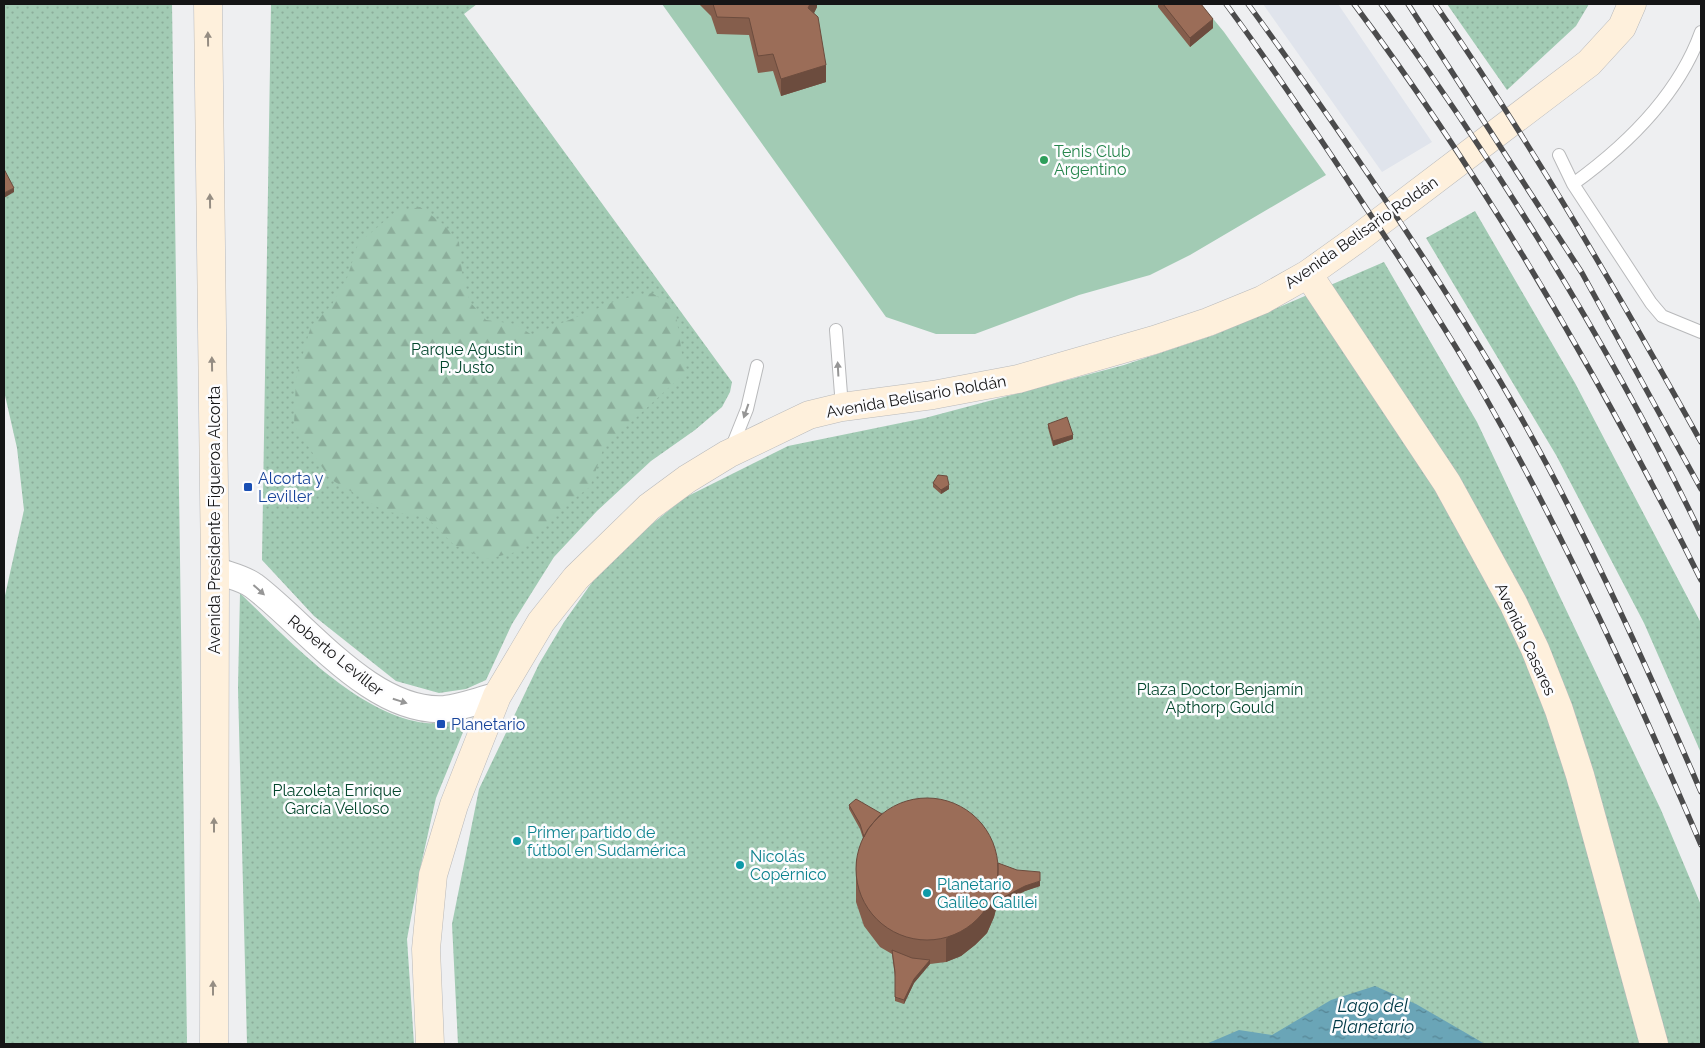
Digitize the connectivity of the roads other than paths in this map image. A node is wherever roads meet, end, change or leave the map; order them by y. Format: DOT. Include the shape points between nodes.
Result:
graph roads {
  1 [pos="208,4"];
  2 [pos="1632,4"];
  3 [pos="1701,32"];
  4 [pos="1559,154"];
  5 [pos="1573,184"];
  6 [pos="1308,274"];
  7 [pos="836,330"];
  8 [pos="1701,332"];
  9 [pos="757,366"];
  10 [pos="842,407"];
  11 [pos="728,454"];
  12 [pos="216,570"];
  13 [pos="497,696"];
  14 [pos="213,1042"];
  15 [pos="430,1044"];
  16 [pos="1654,1044"];
  12 -- 1 [label="street, Avenida Presidente Figueroa Alcorta, one-way"];
  2 -- 6 [label="street, Avenida Belisario Roldán" via="1622,28 1589,63"];
  3 -- 5 [label="lane" via="1694,52 1679,76 1630,139"];
  4 -- 5 [label="lane"];
  5 -- 8 [label="lane" via="1656,310 1662,316"];
  6 -- 10 [label="street, Avenida Belisario Roldán" via="1262,300 1208,322 1018,379"];
  6 -- 16 [label="street, Avenida Casares" via="1448,483 1534,649 1559,710 1580,775"];
  10 -- 7 [label="lane, one-way"];
  9 -- 11 [label="lane, one-way" via="747,409"];
  10 -- 11 [label="street, Avenida Belisario Roldán" via="809,415"];
  11 -- 13 [label="street, Avenida Belisario Roldán" via="649,507 576,578 541,622"];
  12 -- 13 [label="street, Roberto Leviller, one-way" via="253,584 325,650 389,698 420,707 445,709"];
  14 -- 12 [label="street, Avenida Presidente Figueroa Alcorta, one-way"];
  13 -- 15 [label="street, Avenida Belisario Roldán" via="454,805 433,875 426,949"];
}
